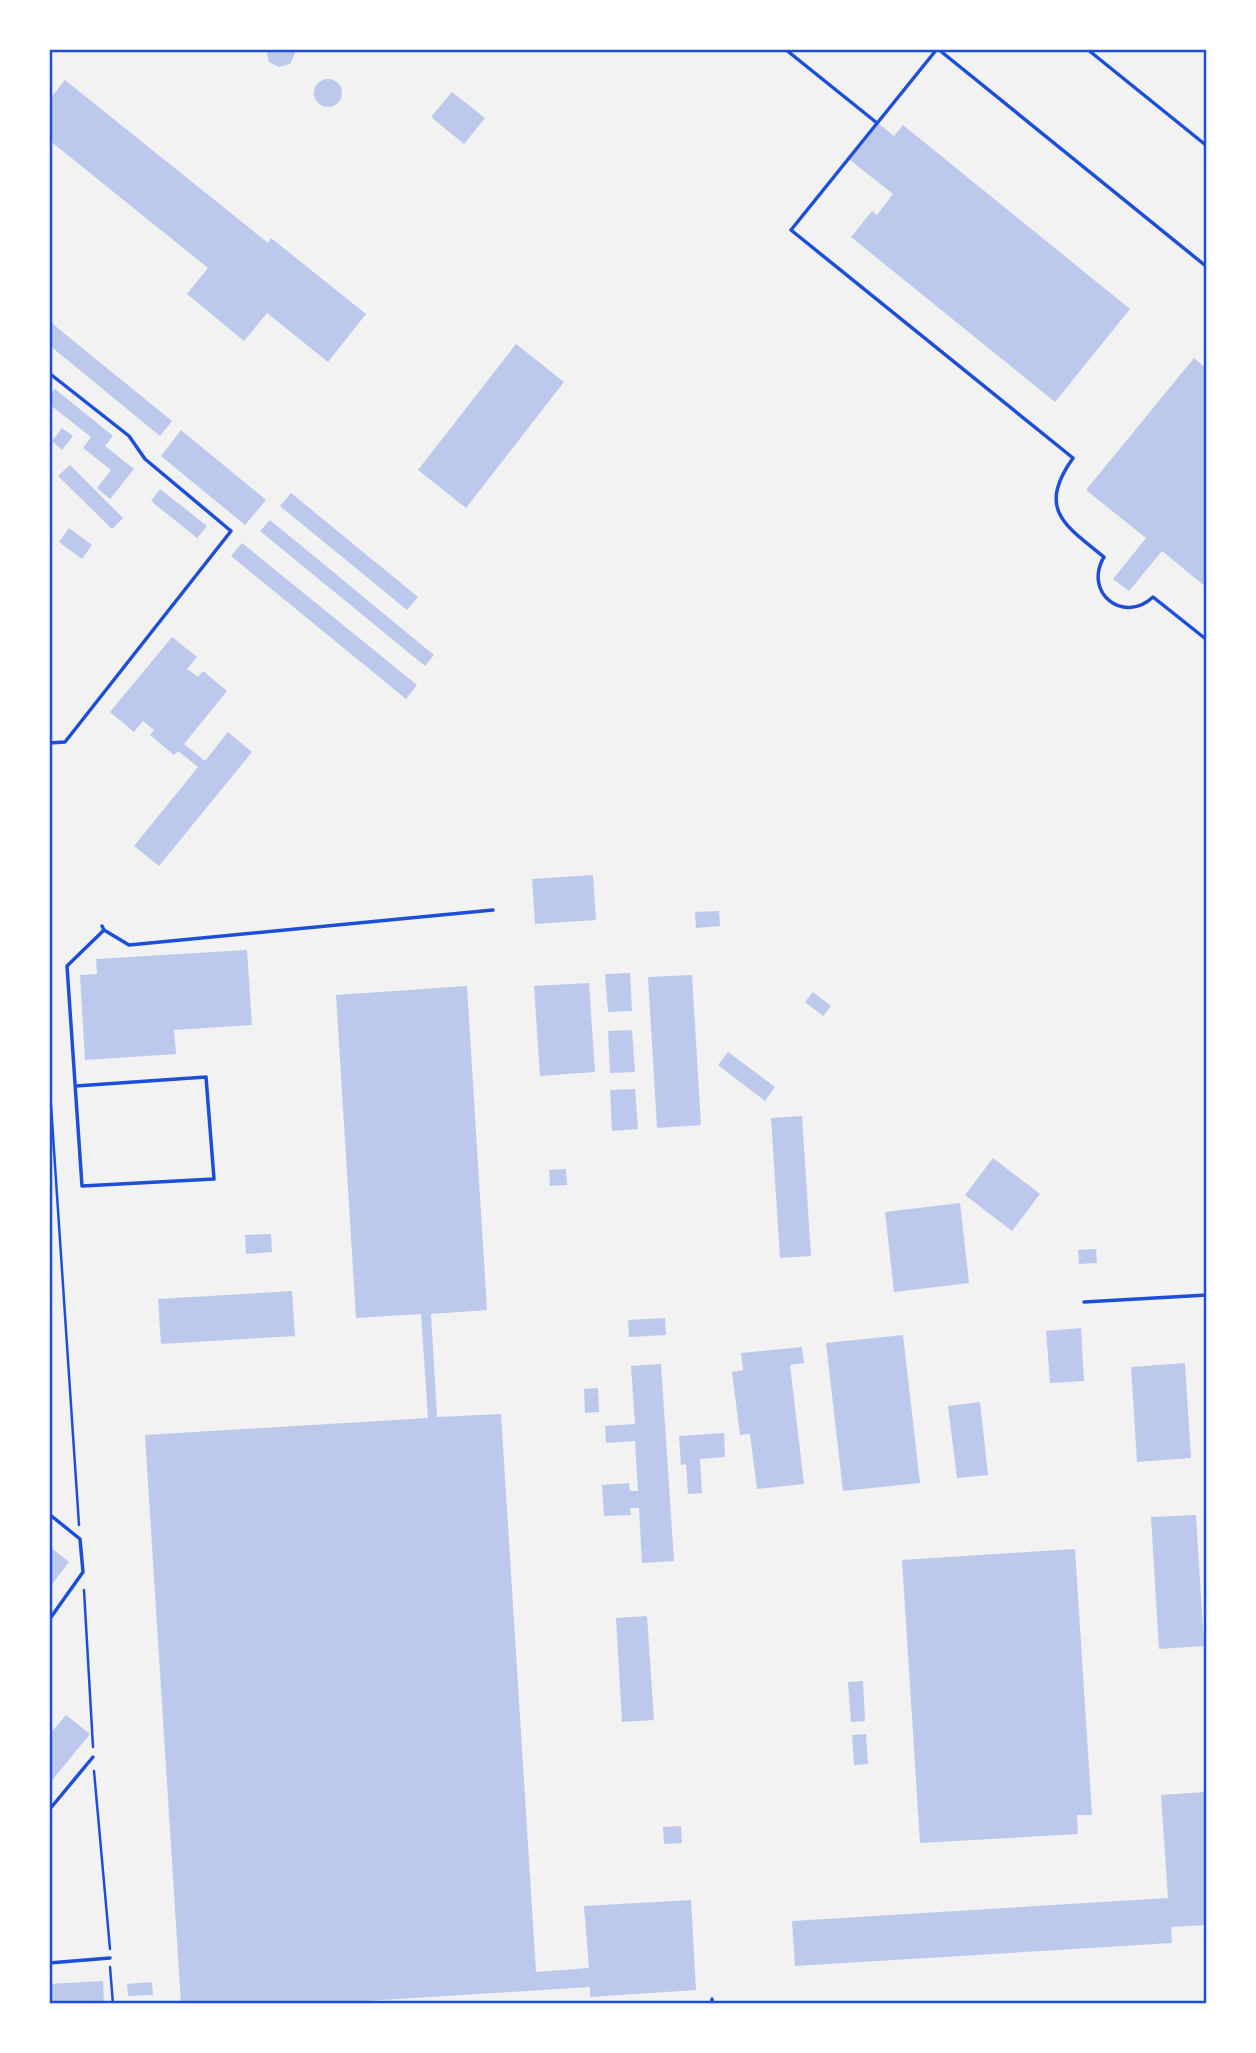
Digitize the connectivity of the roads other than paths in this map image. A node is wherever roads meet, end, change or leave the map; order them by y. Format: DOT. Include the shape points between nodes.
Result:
graph roads {
  1 [pos="785,49"];
  2 [pos="937,49"];
  3 [pos="1087,49"];
  4 [pos="877,123"];
  5 [pos="1207,146"];
  6 [pos="1207,267"];
  7 [pos="49,373"];
  8 [pos="1207,640"];
  9 [pos="49,743"];
  10 [pos="493,910"];
  11 [pos="76,1086"];
  12 [pos="1207,1294"];
  13 [pos="1084,1303"];
  14 [pos="49,1514"];
  15 [pos="49,1620"];
  16 [pos="93,1757"];
  17 [pos="49,1810"];
  18 [pos="110,1958"];
  19 [pos="49,1963"];
  1 -- 4 [label="lane"];
  2 -- 4 [label="lane"];
  2 -- 6 [label="lane"];
  3 -- 5 [label="lane"];
  4 -- 8 [label="lane" via="791,230 1073,458 1057,490 1058,510 1065,525 1104,557 1097,573 1105,598 1129,609 1153,597"];
  7 -- 9 [label="lane" via="129,436 145,459 231,531 65,742"];
  10 -- 11 [label="lane" via="129,945 103,928 67,966"];
  11 -- 11 [label="lane" via="82,1186 214,1179 206,1077"];
  12 -- 13 [label="lane"];
  14 -- 15 [label="lane" via="80,1539 83,1572"];
  16 -- 17 [label="lane"];
  18 -- 19 [label="lane"];
}
